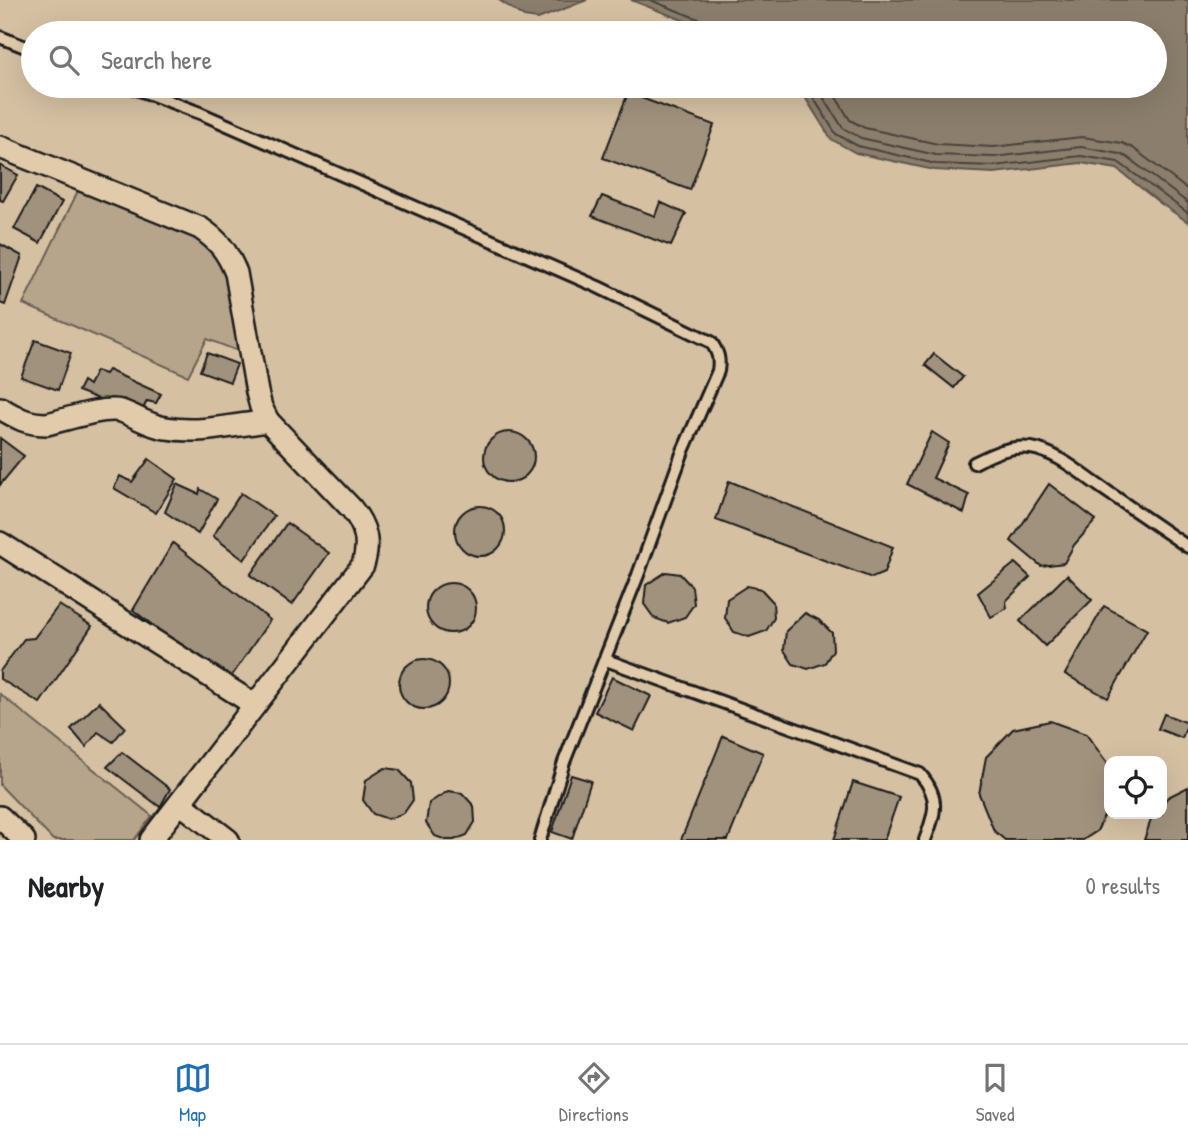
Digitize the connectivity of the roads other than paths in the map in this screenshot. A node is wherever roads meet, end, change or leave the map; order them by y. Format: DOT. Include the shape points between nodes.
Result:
graph roads {
  1 [pos="0,37"];
  2 [pos="21,45"];
  3 [pos="161,98"];
  4 [pos="0,147"];
  5 [pos="0,408"];
  6 [pos="268,421"];
  7 [pos="974,463"];
  8 [pos="0,543"];
  9 [pos="1188,547"];
  10 [pos="606,660"];
  11 [pos="255,705"];
  12 [pos="180,803"];
  13 [pos="0,817"];
  14 [pos="24,840"];
  15 [pos="151,840"];
  16 [pos="228,840"];
  17 [pos="540,840"];
  18 [pos="925,840"];
  1 -- 2 [label="lane"];
  3 -- 10 [label="lane" via="598,287 711,342 718,352 718,371 683,451"];
  4 -- 6 [label="street" via="200,228 216,239 236,273 257,392"];
  5 -- 6 [label="street" via="30,424 110,409 166,429"];
  6 -- 11 [label="street" via="360,520 367,551 363,565"];
  7 -- 9 [label="lane" via="1014,447 1049,454"];
  8 -- 11 [label="street"];
  10 -- 17 [label="lane" via="564,762"];
  10 -- 18 [label="lane" via="920,774 934,798 934,816"];
  11 -- 12 [label="street"];
  12 -- 15 [label="street"];
  12 -- 16 [label="street"];
  13 -- 14 [label="street"];
}
